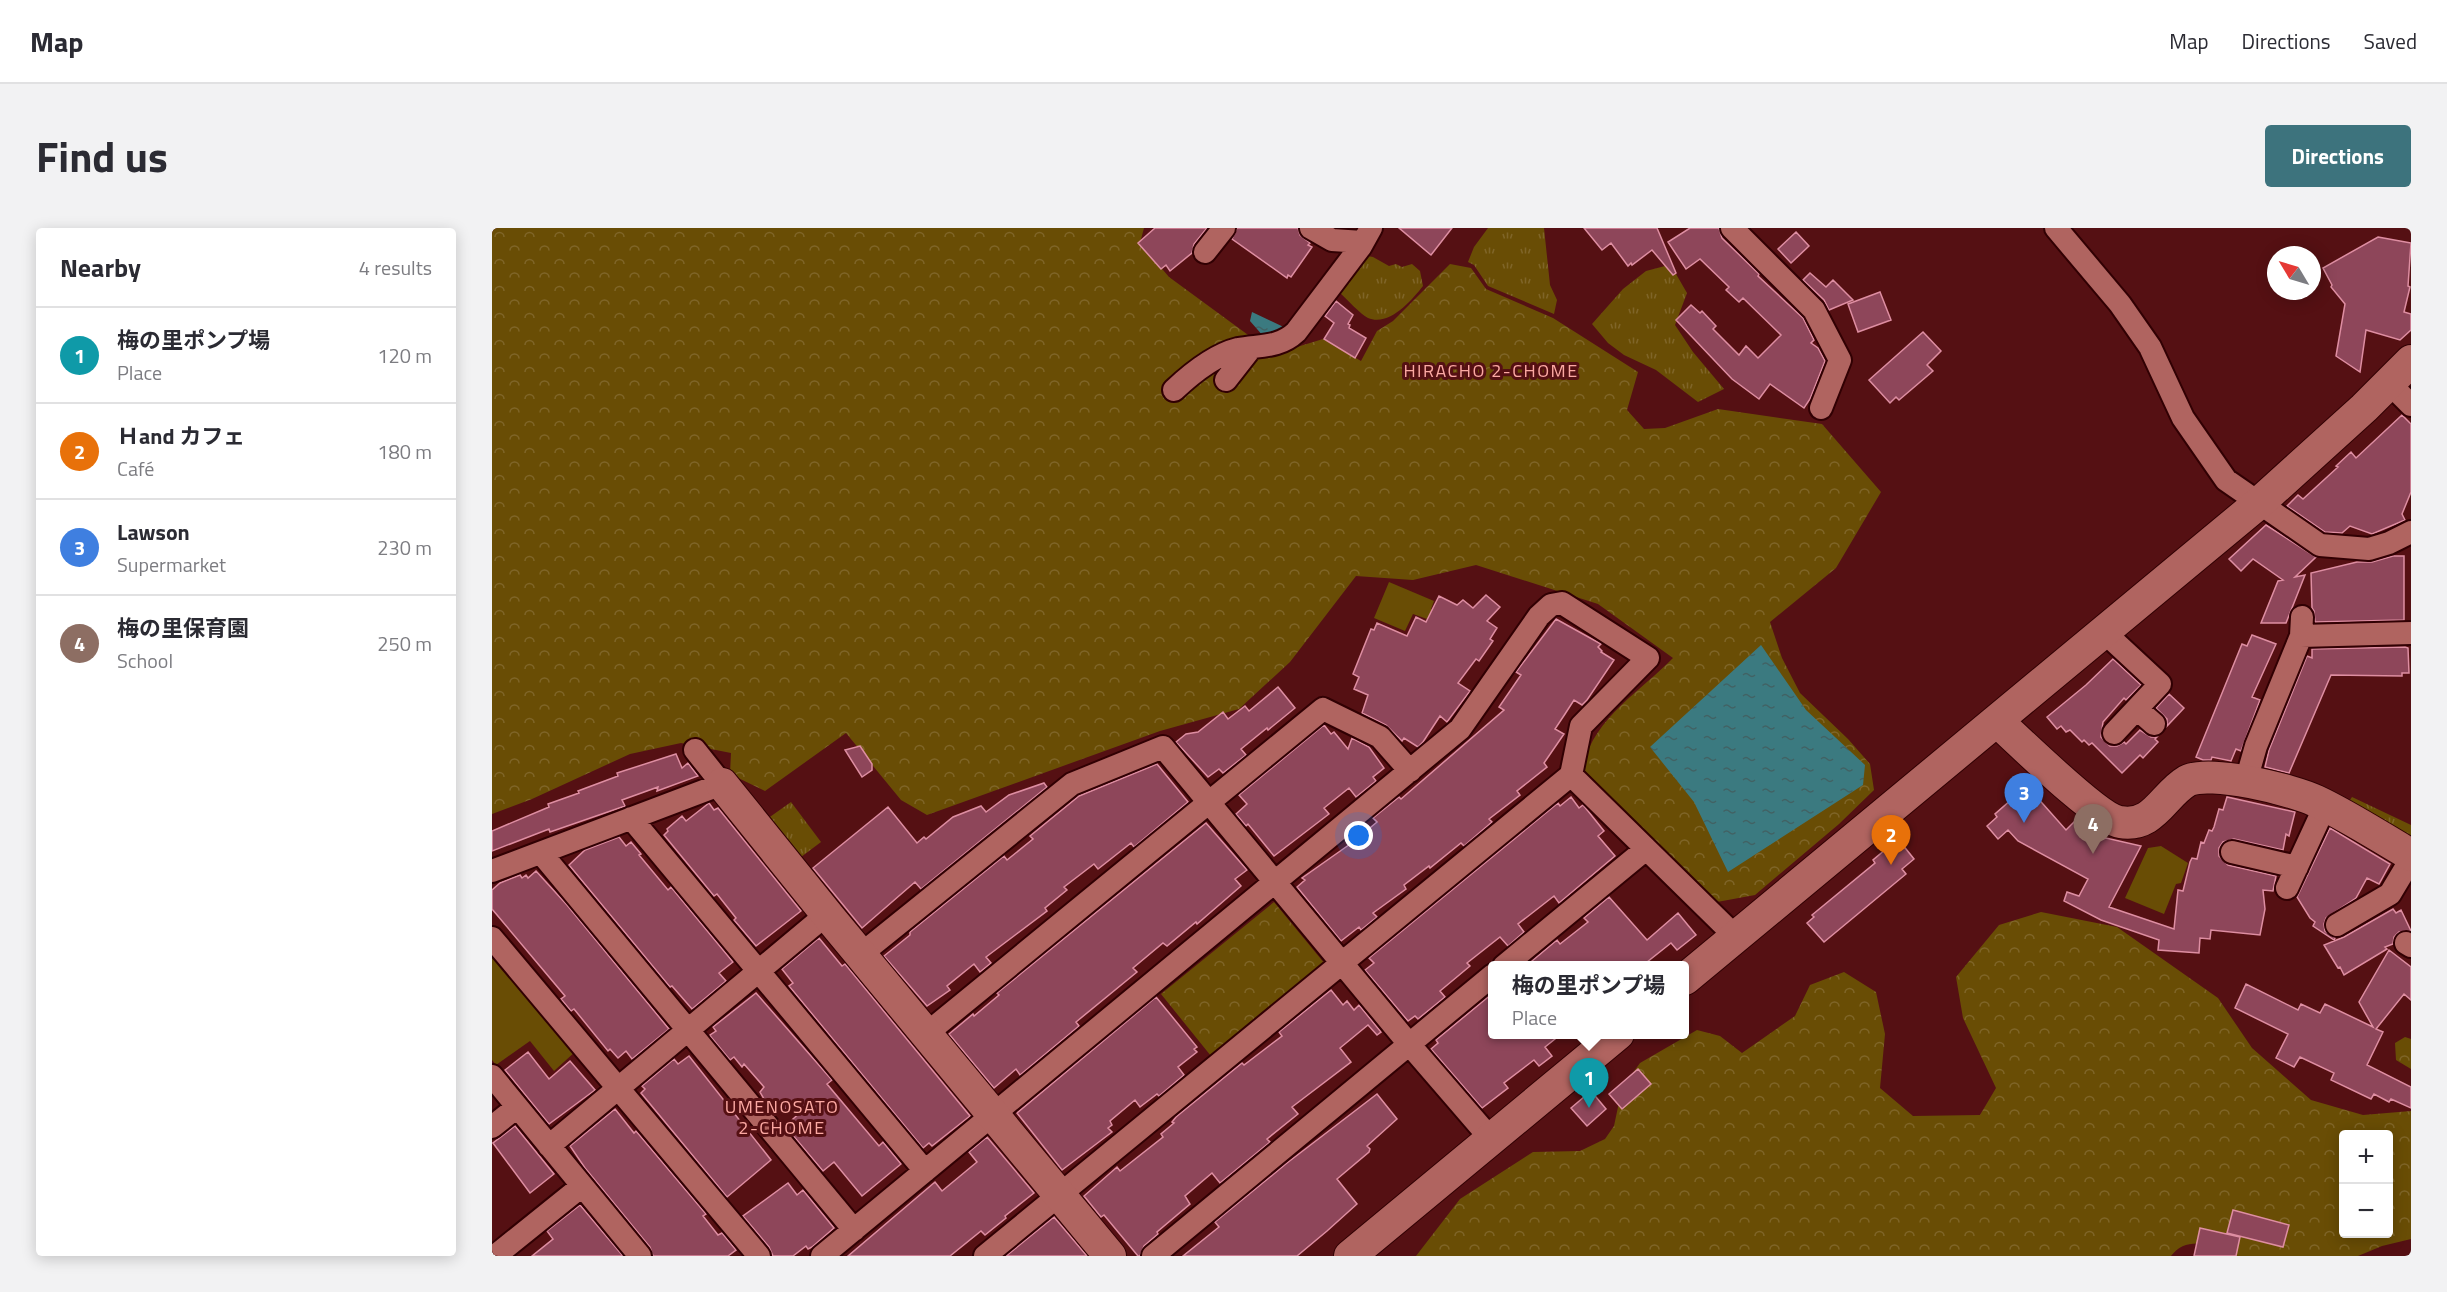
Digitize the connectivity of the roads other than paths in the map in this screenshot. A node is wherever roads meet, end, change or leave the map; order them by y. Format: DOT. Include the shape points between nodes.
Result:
graph roads {
  1 [pos="1224,228"];
  2 [pos="1311,228"];
  3 [pos="1732,228"];
  4 [pos="2056,228"];
  5 [pos="1367,235"];
  6 [pos="1205,252"];
  7 [pos="1251,348"];
  8 [pos="2411,361"];
  9 [pos="1226,380"];
  10 [pos="2389,383"];
  11 [pos="1174,390"];
  12 [pos="2411,405"];
  13 [pos="1821,408"];
  14 [pos="2259,503"];
  15 [pos="2411,532"];
  16 [pos="2104,632"];
  17 [pos="2411,633"];
  18 [pos="1998,721"];
  19 [pos="2114,733"];
  20 [pos="695,750"];
  21 [pos="1410,771"];
  22 [pos="1570,776"];
  23 [pos="2246,781"];
  24 [pos="722,784"];
  25 [pos="1209,802"];
  26 [pos="2325,806"];
  27 [pos="631,818"];
  28 [pos="1646,849"];
  29 [pos="2232,852"];
  30 [pos="541,853"];
  31 [pos="2411,857"];
  32 [pos="2296,867"];
  33 [pos="492,871"];
  34 [pos="1275,882"];
  35 [pos="2287,888"];
  36 [pos="827,915"];
  37 [pos="2337,925"];
  38 [pos="1736,937"];
  39 [pos="492,938"];
  40 [pos="860,955"];
  41 [pos="1510,961"];
  42 [pos="1342,963"];
  43 [pos="759,971"];
  44 [pos="1689,976"];
  45 [pos="1488,979"];
  46 [pos="688,1030"];
  47 [pos="926,1034"];
  48 [pos="1613,1039"];
  49 [pos="1409,1044"];
  50 [pos="492,1076"];
  51 [pos="618,1088"];
  52 [pos="517,1107"];
  53 [pos="993,1115"];
  54 [pos="492,1127"];
  55 [pos="1491,1139"];
  56 [pos="549,1146"];
  57 [pos="925,1171"];
  58 [pos="582,1186"];
  59 [pos="1060,1195"];
  60 [pos="854,1230"];
  61 [pos="495,1256"];
  62 [pos="640,1256"];
  63 [pos="759,1256"];
  64 [pos="822,1256"];
  65 [pos="985,1256"];
  66 [pos="1110,1256"];
  67 [pos="1153,1256"];
  68 [pos="1350,1256"];
  1 -- 6 [label="street"];
  2 -- 5 [label="street" via="1332,240"];
  3 -- 13 [label="street" via="1814,310 1840,360"];
  4 -- 14 [label="street" via="2120,304 2150,347 2183,418 2218,470"];
  5 -- 7 [label="street" via="1296,332 1282,343"];
  7 -- 9 [label="street"];
  7 -- 11 [label="street" via="1220,356"];
  8 -- 10 [label="street"];
  10 -- 12 [label="street"];
  10 -- 14 [label="street"];
  14 -- 15 [label="street" via="2320,545 2368,549"];
  14 -- 16 [label="street"];
  16 -- 18 [label="street"];
  16 -- 19 [label="street" via="2160,684 2145,716"];
  17 -- 23 [label="street" via="2302,627"];
  18 -- 23 [label="street" via="2091,805 2120,822 2144,820 2177,789 2197,777"];
  18 -- 38 [label="street"];
  20 -- 24 [label="street"];
  21 -- 22 [label="street" via="1460,729 1539,616 1551,605 1562,603 1648,658 1581,726"];
  21 -- 25 [label="street" via="1380,737 1323,709"];
  21 -- 34 [label="street"];
  22 -- 28 [label="street"];
  22 -- 42 [label="street"];
  23 -- 26 [label="street"];
  24 -- 27 [label="street"];
  24 -- 36 [label="street"];
  25 -- 34 [label="street"];
  25 -- 40 [label="street" via="1162,747 1072,784"];
  25 -- 47 [label="street"];
  26 -- 31 [label="street"];
  26 -- 32 [label="street"];
  27 -- 30 [label="street"];
  27 -- 43 [label="street"];
  28 -- 38 [label="street"];
  28 -- 41 [label="street"];
  29 -- 32 [label="street"];
  30 -- 33 [label="street"];
  30 -- 46 [label="street"];
  31 -- 37 [label="street" via="2390,894"];
  32 -- 35 [label="street"];
  34 -- 42 [label="street"];
  34 -- 53 [label="street"];
  36 -- 40 [label="street"];
  36 -- 43 [label="street"];
  38 -- 44 [label="street"];
  39 -- 51 [label="street"];
  40 -- 47 [label="street"];
  42 -- 49 [label="street"];
  42 -- 59 [label="street"];
  43 -- 46 [label="street"];
  43 -- 57 [label="street"];
  45 -- 49 [label="street"];
  46 -- 51 [label="street"];
  46 -- 60 [label="street"];
  47 -- 53 [label="street"];
  48 -- 55 [label="street"];
  49 -- 55 [label="street"];
  49 -- 67 [label="street"];
  50 -- 52 [label="street"];
  51 -- 56 [label="street"];
  51 -- 63 [label="street"];
  52 -- 54 [label="street"];
  52 -- 56 [label="street"];
  53 -- 57 [label="street"];
  53 -- 59 [label="street"];
  55 -- 68 [label="street"];
  56 -- 58 [label="street"];
  57 -- 60 [label="street"];
  58 -- 61 [label="street"];
  58 -- 62 [label="street"];
  59 -- 65 [label="street"];
  59 -- 66 [label="street"];
  60 -- 64 [label="street"];
}
